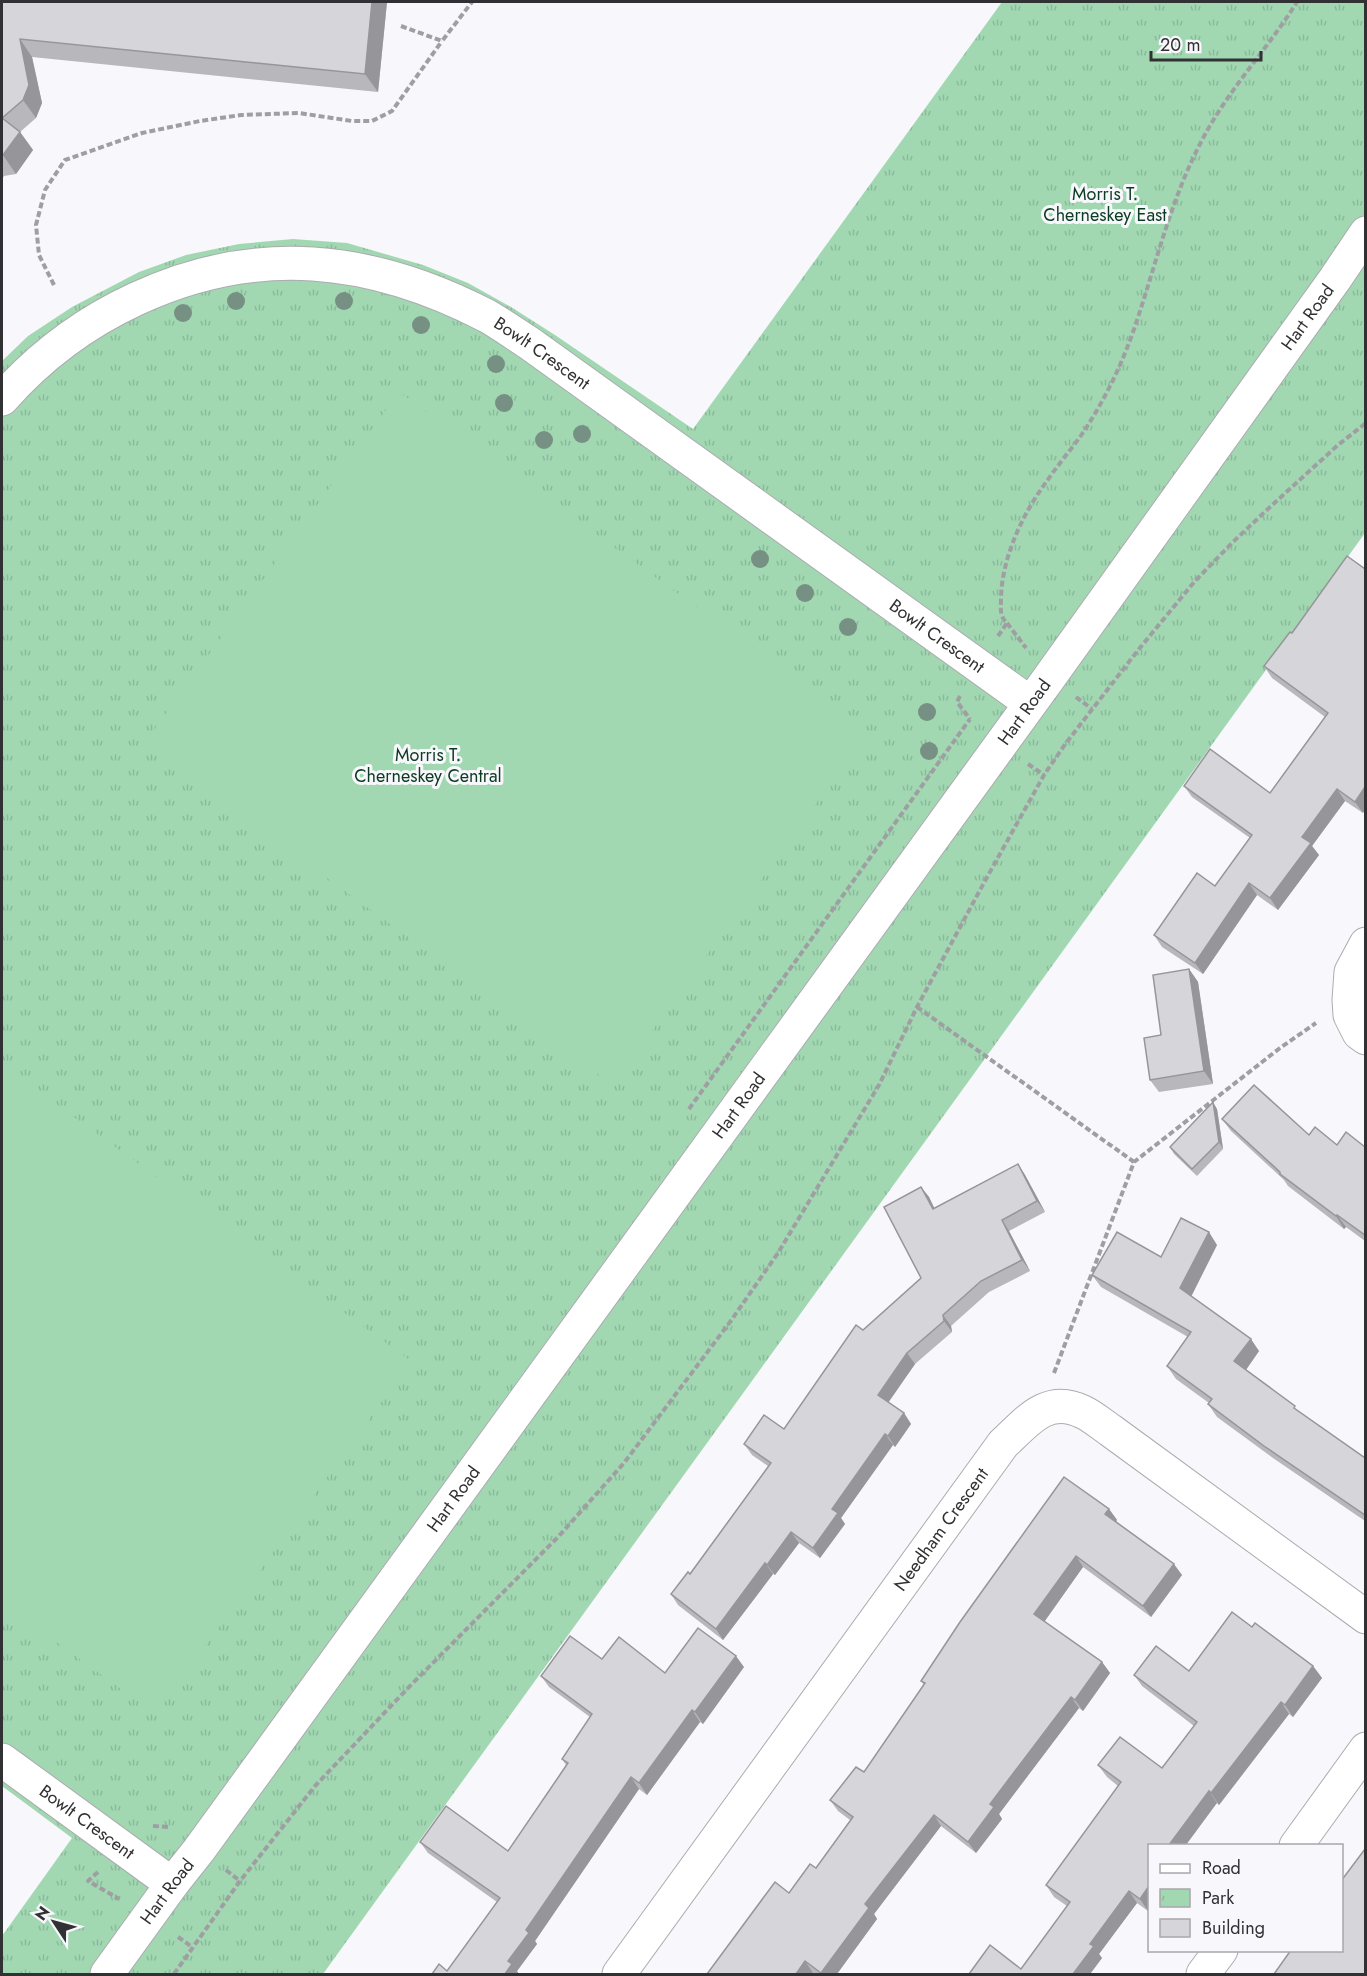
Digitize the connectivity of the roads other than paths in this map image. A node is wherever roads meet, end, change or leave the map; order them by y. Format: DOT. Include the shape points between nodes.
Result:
graph roads {
  1 [pos="1365,233"];
  2 [pos="2,399"];
  3 [pos="1030,703"];
  4 [pos="1365,944"];
  5 [pos="1365,1038"];
  6 [pos="1365,1617"];
  7 [pos="1365,1749"];
  8 [pos="2,1760"];
  9 [pos="1297,1844"];
  10 [pos="172,1884"];
  11 [pos="1220,1952"];
  12 [pos="107,1974"];
  13 [pos="618,1974"];
  14 [pos="1203,1974"];
  1 -- 3 [label="street, Hart Road"];
  2 -- 3 [label="street, Bowlt Crescent" via="40,361 83,328 160,288 202,273 287,262 327,265 411,284 488,317 529,343"];
  3 -- 10 [label="street, Hart Road"];
  4 -- 5 [label="street" via="1351,972 1350,1015"];
  6 -- 13 [label="street, Needham Crescent" via="1082,1411 1059,1405 1040,1410 1003,1444"];
  7 -- 9 [label="street"];
  8 -- 10 [label="street, Bowlt Crescent"];
  10 -- 12 [label="street, Hart Road"];
  11 -- 14 [label="street"];
}
